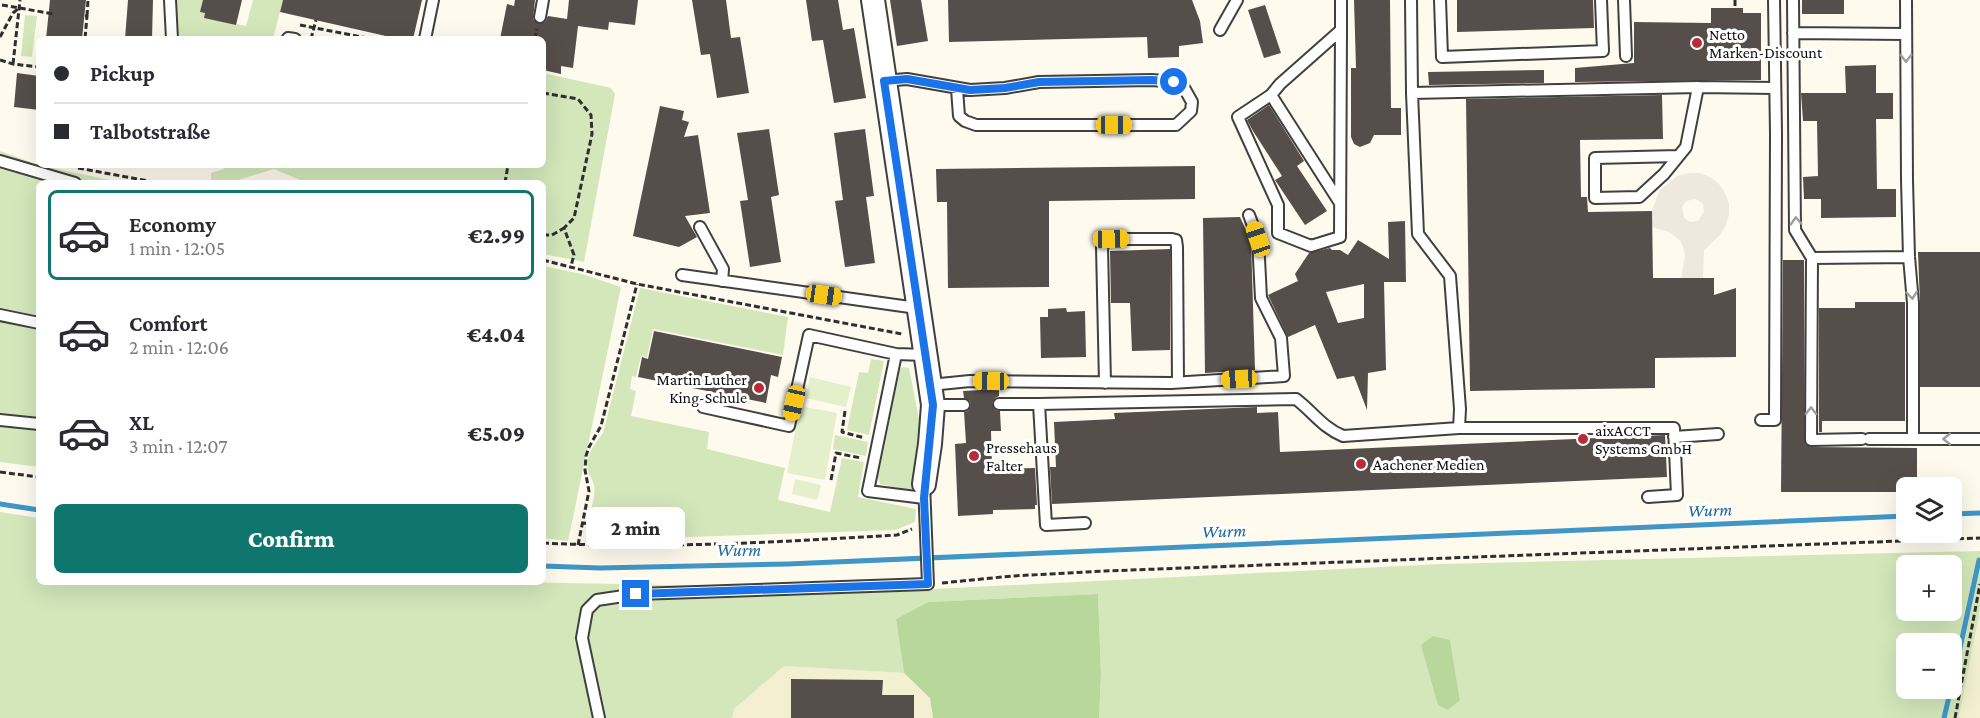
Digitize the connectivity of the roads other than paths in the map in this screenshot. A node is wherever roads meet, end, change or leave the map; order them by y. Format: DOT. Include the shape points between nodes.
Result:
graph roads {
  1 [pos="170,0"];
  2 [pos="433,0"];
  3 [pos="543,0"];
  4 [pos="873,0"];
  5 [pos="1238,0"];
  6 [pos="1341,0"];
  7 [pos="1411,0"];
  8 [pos="1440,0"];
  9 [pos="1601,0"];
  10 [pos="1624,0"];
  11 [pos="1774,0"];
  12 [pos="1793,0"];
  13 [pos="1906,0"];
  14 [pos="540,17"];
  15 [pos="1220,30"];
  16 [pos="1341,30"];
  17 [pos="1793,33"];
  18 [pos="1906,34"];
  19 [pos="171,36"];
  20 [pos="426,36"];
  21 [pos="1626,56"];
  22 [pos="884,81"];
  23 [pos="1698,87"];
  24 [pos="1775,88"];
  25 [pos="957,89"];
  26 [pos="1412,93"];
  27 [pos="1271,95"];
  28 [pos="1678,156"];
  29 [pos="0,161"];
  30 [pos="65,180"];
  31 [pos="1340,203"];
  32 [pos="1249,215"];
  33 [pos="700,227"];
  34 [pos="1909,257"];
  35 [pos="1812,258"];
  36 [pos="682,275"];
  37 [pos="722,281"];
  38 [pos="917,308"];
  39 [pos="0,315"];
  40 [pos="36,322"];
  41 [pos="923,346"];
  42 [pos="896,354"];
  43 [pos="1178,382"];
  44 [pos="1105,383"];
  45 [pos="931,395"];
  46 [pos="999,404"];
  47 [pos="1039,404"];
  48 [pos="964,405"];
  49 [pos="703,407"];
  50 [pos="0,420"];
  51 [pos="1761,420"];
  52 [pos="36,424"];
  53 [pos="1459,428"];
  54 [pos="1718,434"];
  55 [pos="1674,437"];
  56 [pos="1913,439"];
  57 [pos="1980,439"];
  58 [pos="924,491"];
  59 [pos="1648,497"];
  60 [pos="1085,523"];
  61 [pos="599,718"];
  1 -- 19 [label="lane"];
  2 -- 20 [label="lane"];
  3 -- 14 [label="lane"];
  4 -- 22 [label="street"];
  5 -- 15 [label="lane"];
  6 -- 16 [label="lane"];
  7 -- 26 [label="lane"];
  8 -- 9 [label="lane" via="1442,57 1603,51"];
  10 -- 21 [label="lane"];
  11 -- 24 [label="lane"];
  12 -- 17 [label="lane"];
  13 -- 18 [label="lane"];
  16 -- 27 [label="lane"];
  16 -- 31 [label="lane"];
  17 -- 18 [label="lane"];
  35 -- 17 [label="lane, one-way" via="1795,230"];
  18 -- 34 [label="lane, one-way"];
  22 -- 25 [label="lane" via="907,79"];
  22 -- 38 [label="street"];
  23 -- 24 [label="lane"];
  23 -- 26 [label="lane"];
  23 -- 28 [label="lane" via="1686,147"];
  24 -- 51 [label="lane" via="1775,420"];
  25 -- 25 [label="lane" via="1005,88 1039,82 1152,80 1183,86 1192,102 1191,111 1176,125 976,125 959,116"];
  26 -- 53 [label="lane" via="1418,234 1450,276"];
  27 -- 31 [label="lane"];
  27 -- 31 [label="lane" via="1238,117 1278,205 1278,232 1311,246 1340,237"];
  28 -- 28 [label="lane" via="1639,196 1595,198 1595,158"];
  29 -- 30 [label="lane"];
  32 -- 43 [label="lane" via="1258,239 1261,298 1281,338 1284,376"];
  33 -- 37 [label="lane" via="723,268"];
  34 -- 35 [label="lane"];
  34 -- 56 [label="lane, one-way"];
  56 -- 35 [label="lane, one-way" via="1811,440"];
  36 -- 37 [label="lane"];
  37 -- 38 [label="lane"];
  38 -- 41 [label="street"];
  39 -- 40 [label="lane"];
  41 -- 42 [label="lane"];
  41 -- 45 [label="street"];
  42 -- 49 [label="lane" via="809,335 789,426"];
  42 -- 58 [label="lane" via="868,491"];
  43 -- 44 [label="lane"];
  43 -- 44 [label="lane" via="1176,240 1111,239 1102,247"];
  44 -- 45 [label="lane" via="970,381"];
  45 -- 48 [label="lane"];
  45 -- 58 [label="street"];
  46 -- 47 [label="lane"];
  47 -- 53 [label="lane" via="1296,399 1327,429 1343,436"];
  47 -- 60 [label="lane" via="1046,525"];
  50 -- 52 [label="lane"];
  53 -- 55 [label="lane" via="1674,428"];
  54 -- 55 [label="lane"];
  55 -- 59 [label="lane" via="1677,495"];
  57 -- 56 [label="lane, one-way"];
  58 -- 61 [label="lane" via="928,581 636,594 597,600 587,610 582,638"];
}
